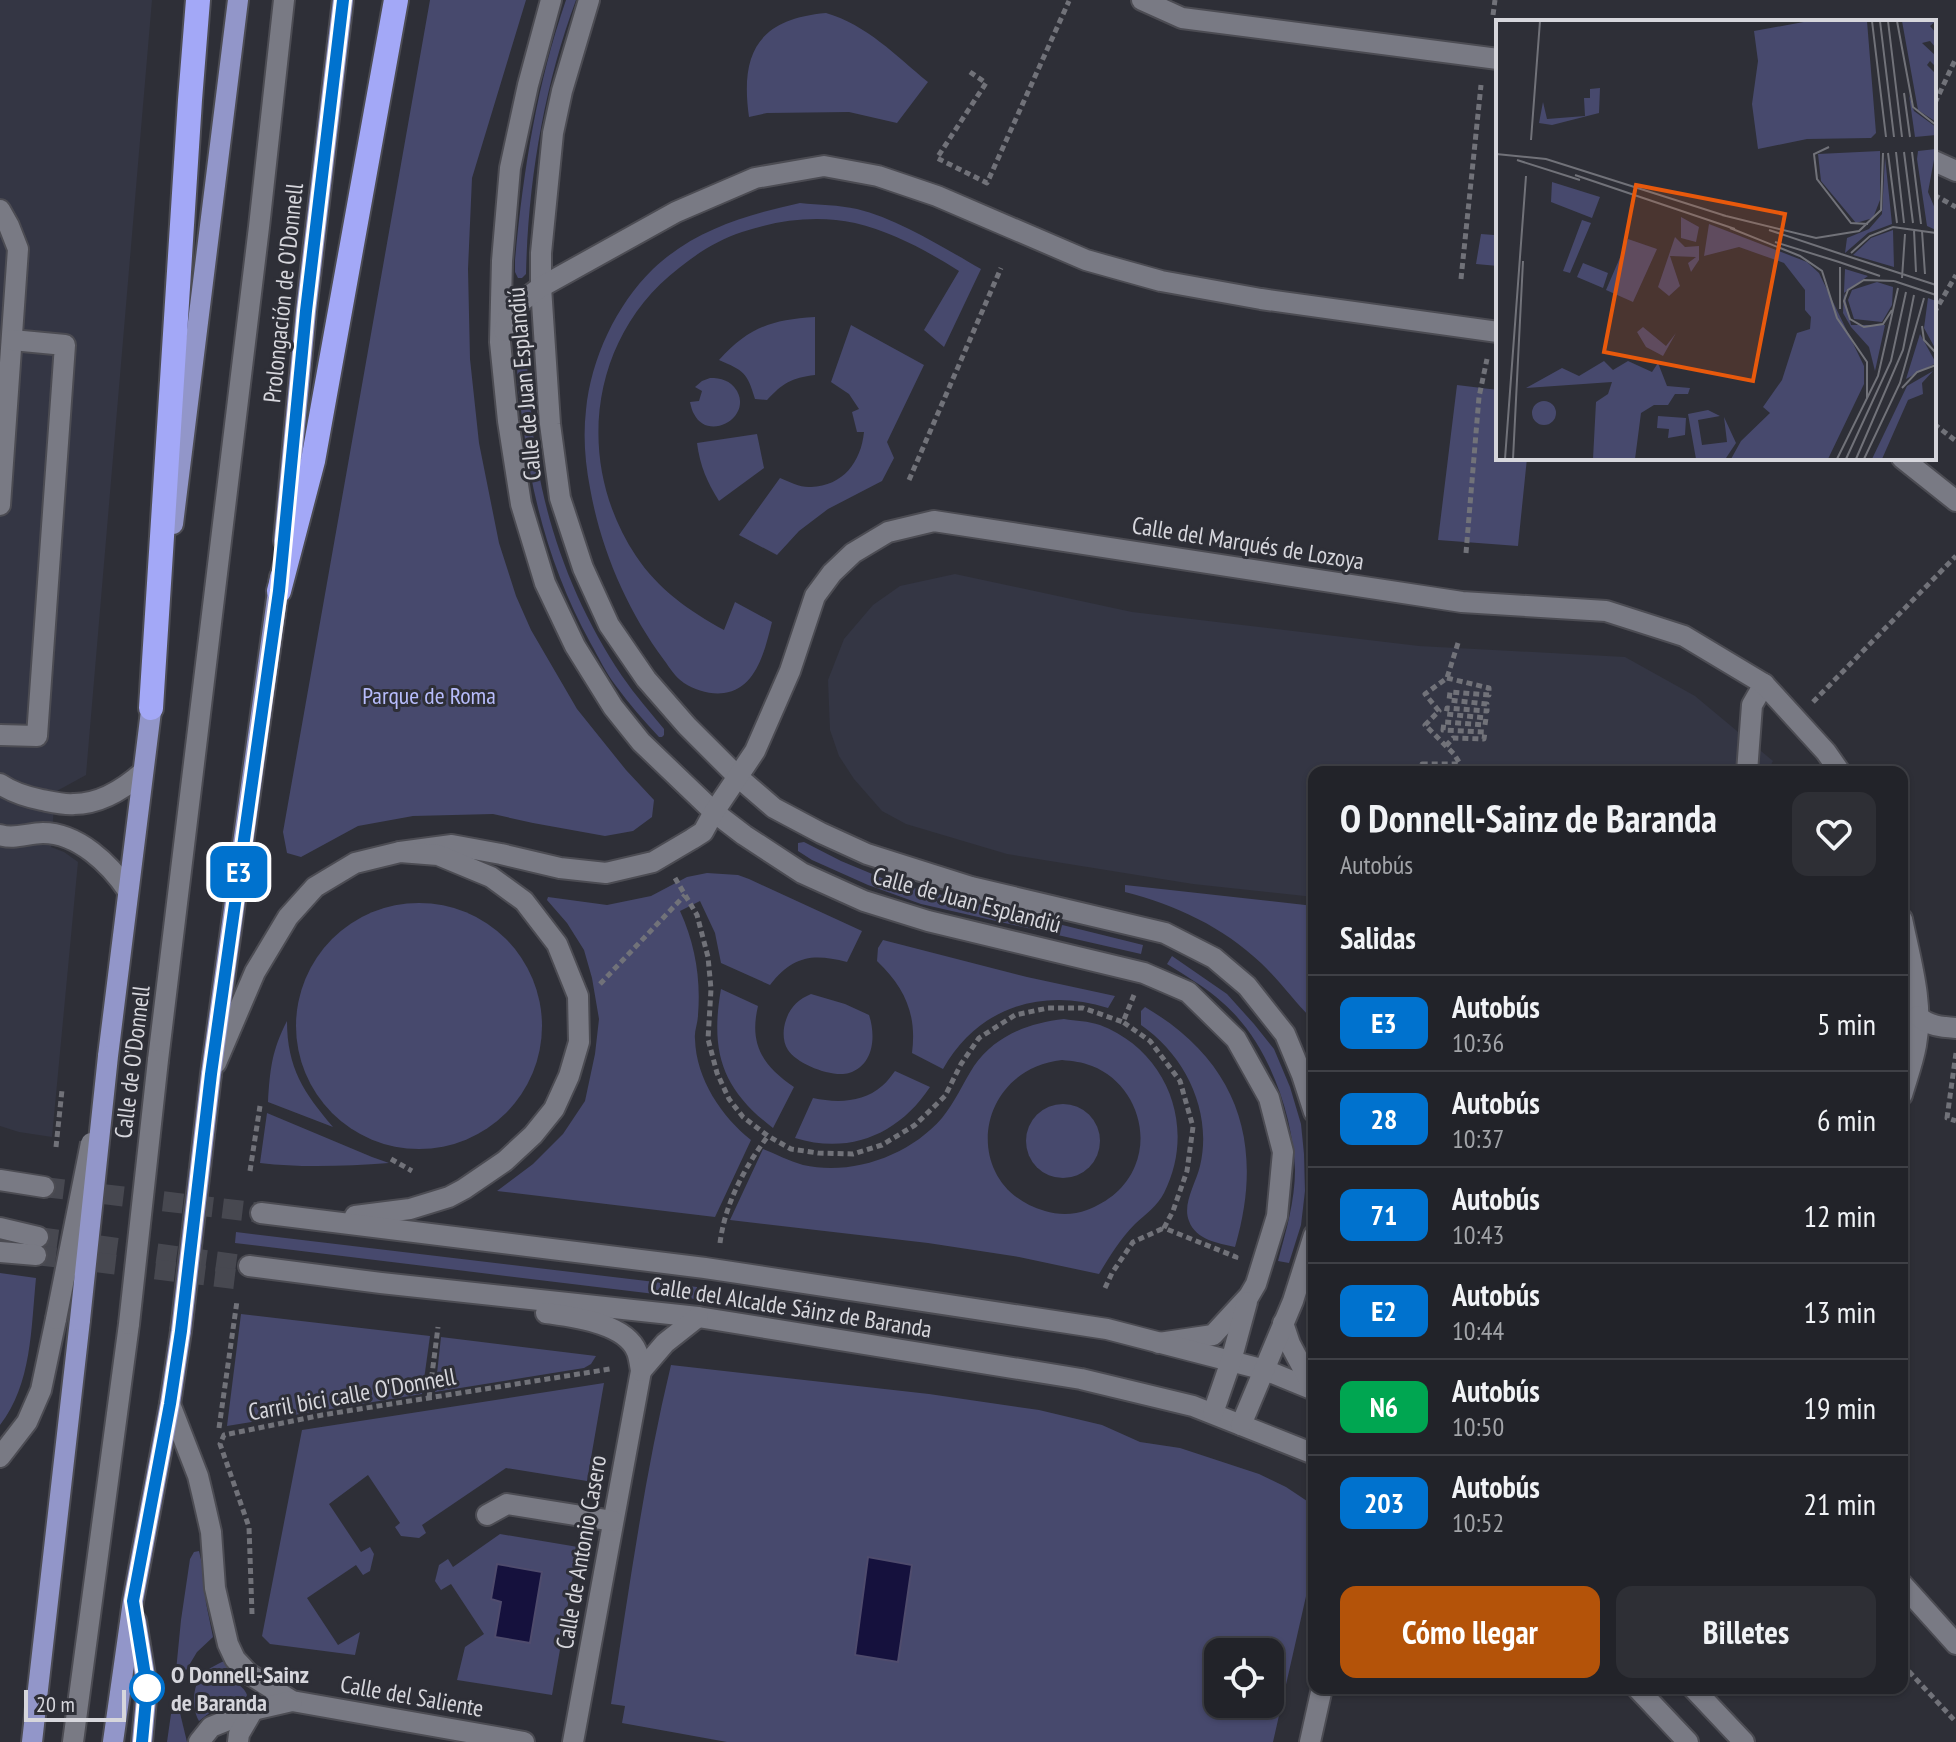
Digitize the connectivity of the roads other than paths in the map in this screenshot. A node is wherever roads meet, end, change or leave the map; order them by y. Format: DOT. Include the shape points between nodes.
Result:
graph roads {
  1 [pos="198,0"];
  2 [pos="238,0"];
  3 [pos="284,0"];
  4 [pos="343,0"];
  5 [pos="396,0"];
  6 [pos="551,0"];
  7 [pos="589,0"];
  8 [pos="1142,0"];
  9 [pos="1496,59"];
  10 [pos="1936,162"];
  11 [pos="1956,171"];
  12 [pos="0,210"];
  13 [pos="541,287"];
  14 [pos="1496,332"];
  15 [pos="12,340"];
  16 [pos="500,342"];
  17 [pos="239,388"];
  18 [pos="1905,460"];
  19 [pos="1956,501"];
  20 [pos="0,505"];
  21 [pos="279,591"];
  22 [pos="1764,684"];
  23 [pos="151,708"];
  24 [pos="0,735"];
  25 [pos="1747,766"];
  26 [pos="1836,766"];
  27 [pos="143,772"];
  28 [pos="738,777"];
  29 [pos="0,784"];
  30 [pos="714,812"];
  31 [pos="0,835"];
  32 [pos="400,852"];
  33 [pos="128,891"];
  34 [pos="1908,976"];
  35 [pos="1918,1016"];
  36 [pos="1956,1028"];
  37 [pos="108,1056"];
  38 [pos="1908,1073"];
  39 [pos="211,1074"];
  40 [pos="1308,1094"];
  41 [pos="0,1180"];
  42 [pos="44,1187"];
  43 [pos="0,1228"];
  44 [pos="0,1252"];
  45 [pos="1308,1252"];
  46 [pos="246,1273"];
  47 [pos="381,1283"];
  48 [pos="1249,1296"];
  49 [pos="698,1317"];
  50 [pos="1283,1323"];
  51 [pos="1159,1343"];
  52 [pos="1231,1361"];
  53 [pos="1265,1370"];
  54 [pos="641,1371"];
  55 [pos="1308,1378"];
  56 [pos="1308,1388"];
  57 [pos="170,1404"];
  58 [pos="1213,1413"];
  59 [pos="1241,1425"];
  60 [pos="1308,1452"];
  61 [pos="0,1457"];
  62 [pos="487,1515"];
  63 [pos="613,1521"];
  64 [pos="1908,1591"];
  65 [pos="133,1601"];
  66 [pos="1956,1644"];
  67 [pos="1321,1694"];
  68 [pos="1643,1694"];
  69 [pos="1699,1694"];
  70 [pos="292,1701"];
  71 [pos="253,1710"];
  72 [pos="32,1742"];
  73 [pos="73,1742"];
  74 [pos="113,1742"];
  75 [pos="142,1742"];
  76 [pos="199,1742"];
  77 [pos="238,1742"];
  78 [pos="524,1742"];
  79 [pos="573,1742"];
  80 [pos="1310,1742"];
  81 [pos="1688,1742"];
  82 [pos="1744,1742"];
  1 -- 23 [label="highway"];
  2 -- 23 [label="main road, Calle de O'Donnell"];
  3 -- 17 [label="street, Prolongación de O'Donnell"];
  4 -- 21 [label="main road, Prolongación de O'Donnell"];
  5 -- 21 [label="highway" via="313,461"];
  6 -- 16 [label="street, Calle de Juan Esplandiú" via="510,168"];
  7 -- 13 [label="street, Calle de Juan Esplandiú" via="553,133"];
  8 -- 9 [label="street" via="1182,18"];
  10 -- 11 [label="street"];
  12 -- 15 [label="street" via="18,249"];
  13 -- 14 [label="street" via="688,206 755,178 824,166 878,176 937,196 1086,260 1161,281"];
  13 -- 16 [label="street" via="509,315"];
  13 -- 28 [label="street, Calle de Juan Esplandiú" via="560,498 583,568 609,625 646,679"];
  15 -- 20 [label="street"];
  15 -- 24 [label="street" via="65,345 37,736"];
  16 -- 30 [label="street, Calle de Juan Esplandiú" via="521,504 545,583 613,707 641,742"];
  17 -- 73 [label="street, Calle de O'Donnell, bridge" via="129,1324"];
  18 -- 19 [label="street"];
  21 -- 39 [label="main road"];
  22 -- 25 [label="street" via="1752,705"];
  22 -- 26 [label="street, Calle del Marqués de Lozoya"];
  22 -- 28 [label="street, Calle del Marqués de Lozoya" via="1684,636 1606,611 1462,602 934,521 888,532 832,573 815,596 790,671"];
  23 -- 27 [label="main road, Calle de O'Donnell"];
  27 -- 29 [label="street" via="109,795 75,805 30,797"];
  27 -- 33 [label="main road, Calle de O'Donnell"];
  28 -- 30 [label="street, Calle del Marqués de Lozoya"];
  28 -- 40 [label="street, Calle de Juan Esplandiú" via="774,808 867,854 971,887 1165,933 1214,958 1247,986 1285,1034"];
  30 -- 32 [label="street, Calle del Marqués de Lozoya" via="703,832 653,862 606,873 452,845"];
  30 -- 48 [label="street, Calle de Juan Esplandiú" via="802,873 864,901 1144,973 1188,992 1236,1039 1269,1098 1283,1152 1277,1216"];
  31 -- 33 [label="street" via="42,833 70,839 109,866"];
  32 -- 39 [label="street" via="355,863 315,887 288,917 255,972"];
  32 -- 51 [label="street, Calle del Alcalde Sáinz de Baranda" via="438,855 491,877 524,901 557,944 578,996 579,1042 569,1076 554,1109 533,1135 505,1161 449,1197 371,1214 261,1213 705,1268 1107,1329"];
  33 -- 37 [label="main road, Calle de O'Donnell"];
  34 -- 35 [label="street"];
  35 -- 36 [label="street" via="1929,1024"];
  35 -- 38 [label="street"];
  37 -- 61 [label="street, bridge" via="41,1390 27,1422"];
  37 -- 72 [label="main road, Calle de O'Donnell, bridge"];
  39 -- 57 [label="main road, bridge"];
  41 -- 42 [label="street"];
  43 -- 44 [label="street" via="37,1246"];
  45 -- 50 [label="street"];
  46 -- 47 [label="street, Calle del Alcalde Sáinz de Baranda"];
  47 -- 49 [label="street, Calle del Alcalde Sáinz de Baranda"];
  47 -- 54 [label="street" via="590,1321 624,1334 637,1350"];
  48 -- 51 [label="street, Calle de Juan Esplandiú" via="1213,1335"];
  48 -- 52 [label="street, Calle de Juan Esplandiú"];
  49 -- 54 [label="street"];
  49 -- 58 [label="street, Calle del Alcalde Sáinz de Baranda" via="1081,1379"];
  50 -- 53 [label="street"];
  50 -- 55 [label="street"];
  51 -- 52 [label="street, Calle del Alcalde Sáinz de Baranda"];
  52 -- 53 [label="street, Calle del Alcalde Sáinz de Baranda"];
  52 -- 58 [label="street, Calle de Juan Esplandiú"];
  53 -- 56 [label="street, Calle del Alcalde Sáinz de Baranda"];
  53 -- 59 [label="street"];
  54 -- 63 [label="street, Calle de Antonio Casero"];
  57 -- 65 [label="main road"];
  57 -- 70 [label="street" via="198,1476 228,1644 249,1674"];
  58 -- 59 [label="street, Calle del Alcalde Sáinz de Baranda"];
  59 -- 60 [label="street, Calle del Alcalde Sáinz de Baranda"];
  62 -- 63 [label="street" via="507,1504"];
  63 -- 79 [label="street, Calle de Antonio Casero"];
  64 -- 66 [label="street"];
  65 -- 74 [label="main road"];
  65 -- 75 [label="main road" via="147,1688"];
  67 -- 80 [label="street"];
  68 -- 81 [label="street"];
  69 -- 82 [label="street"];
  70 -- 71 [label="street"];
  70 -- 78 [label="street, Calle del Saliente"];
  71 -- 76 [label="street" via="211,1727"];
  71 -- 77 [label="street"];
}
